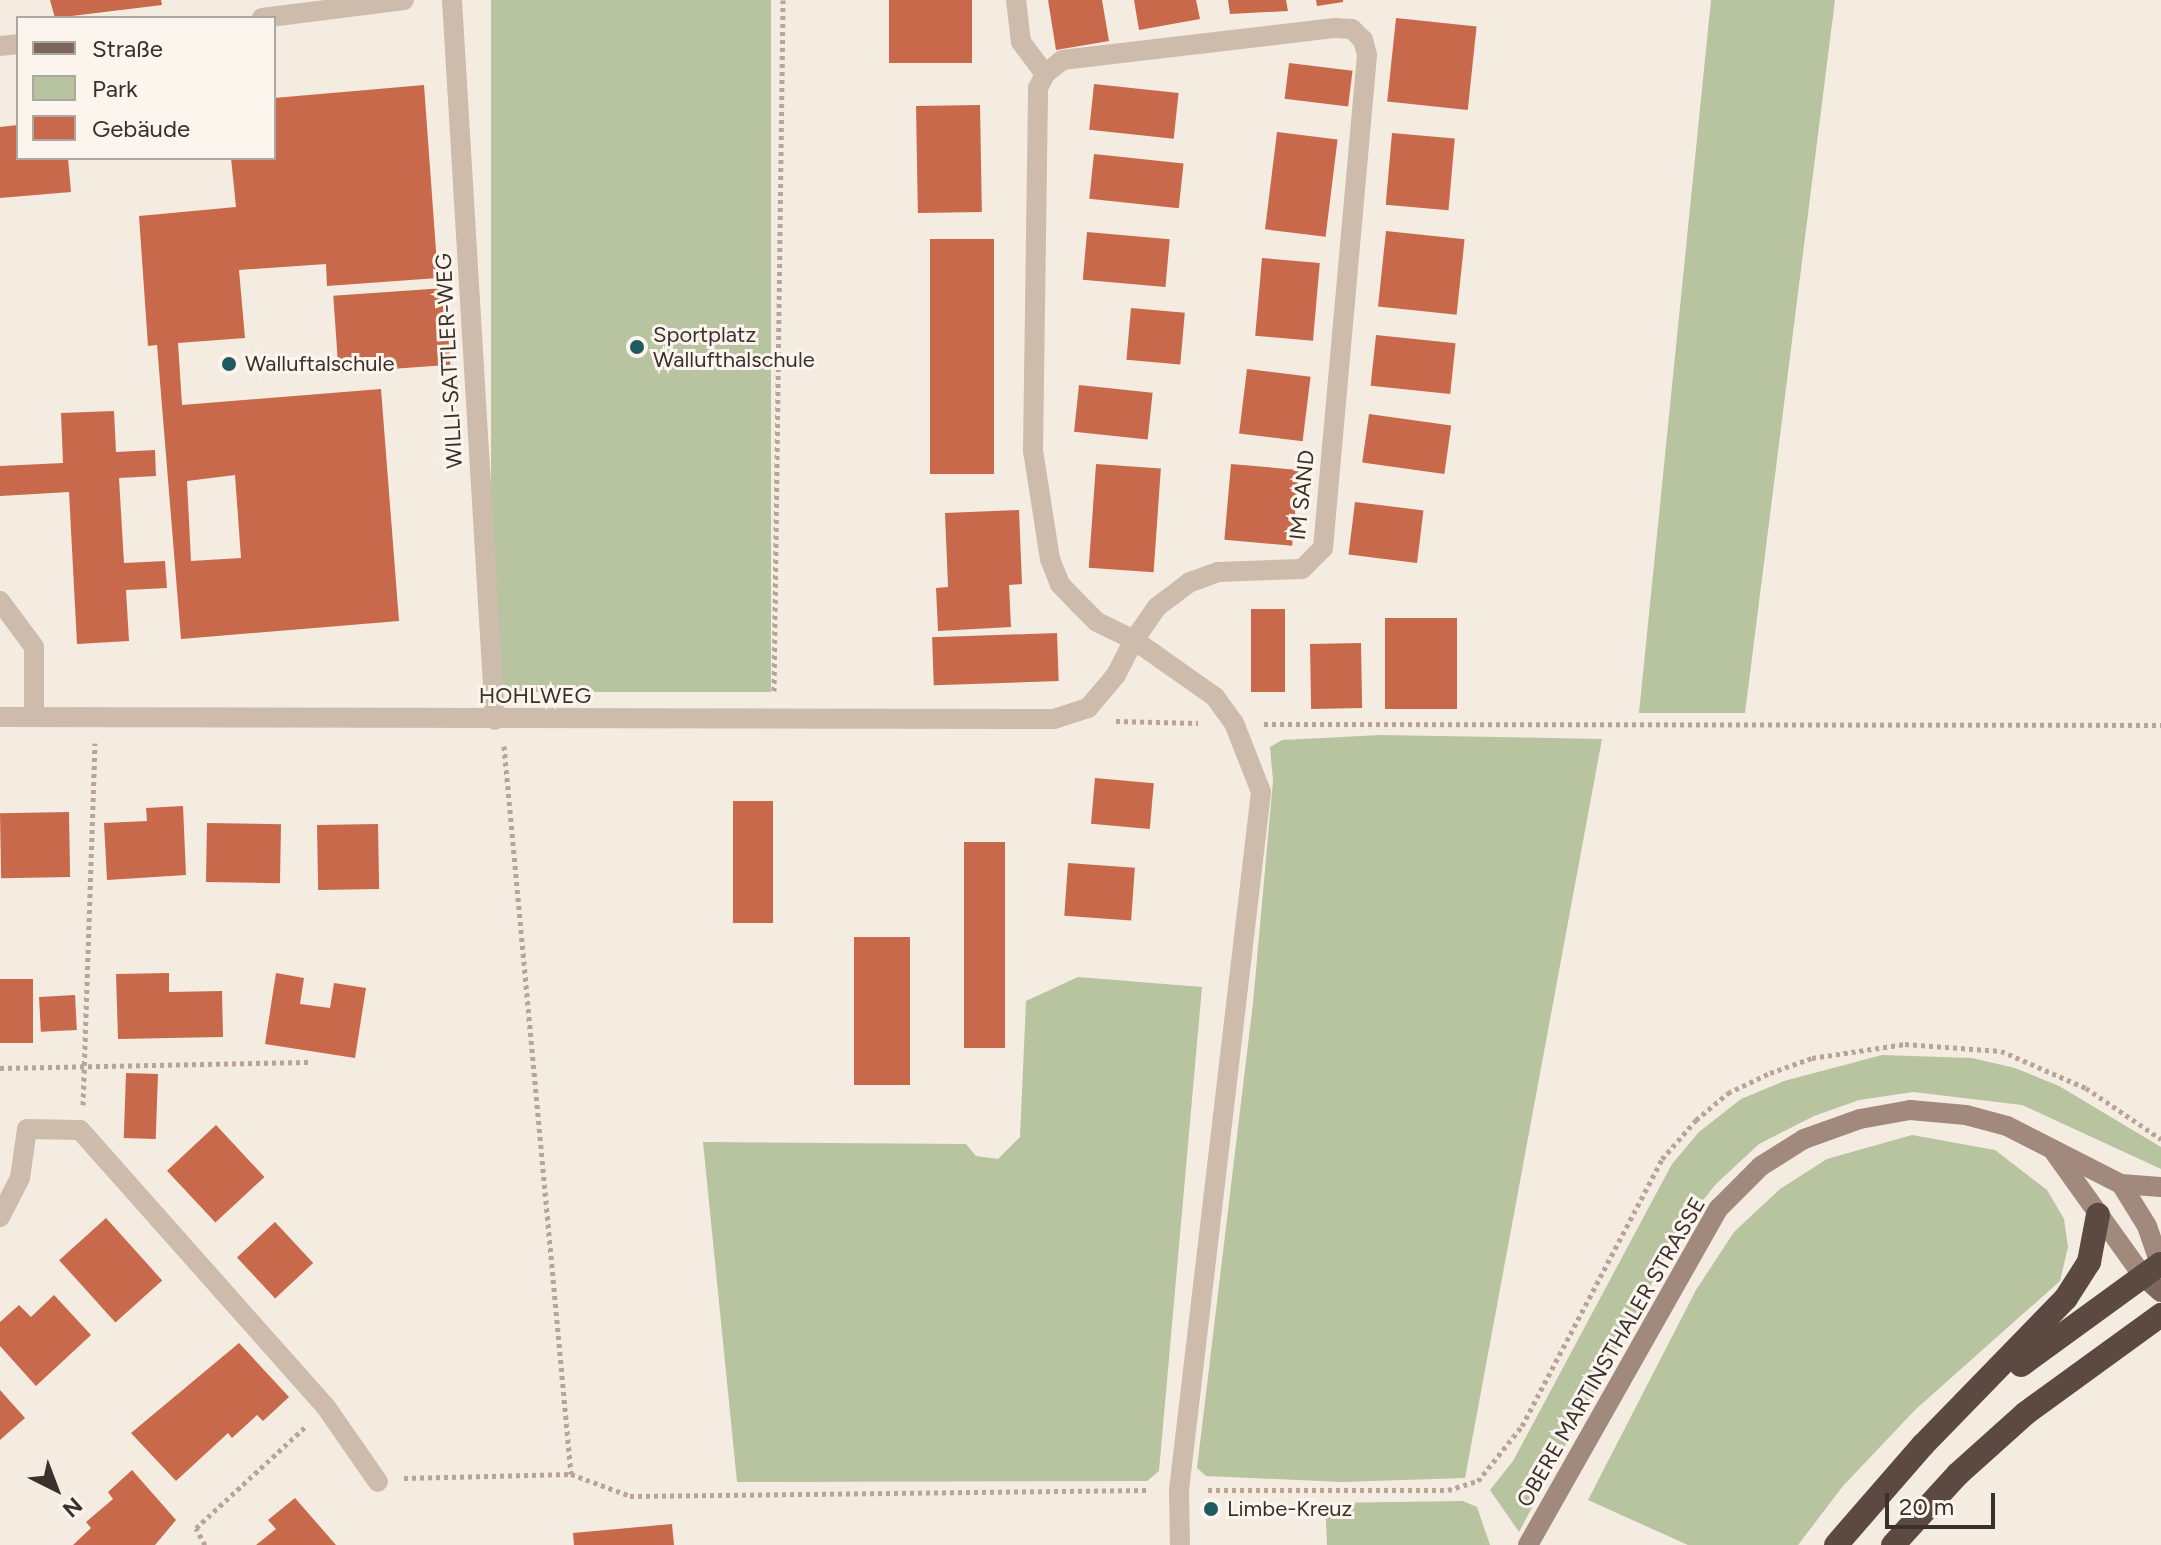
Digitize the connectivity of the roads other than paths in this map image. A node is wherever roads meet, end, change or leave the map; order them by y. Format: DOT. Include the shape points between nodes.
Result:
graph roads {
  1 [pos="404,0"];
  2 [pos="452,0"];
  3 [pos="1016,0"];
  4 [pos="331,5"];
  5 [pos="273,16"];
  6 [pos="1045,74"];
  7 [pos="0,601"];
  8 [pos="1134,640"];
  9 [pos="0,717"];
  10 [pos="34,717"];
  11 [pos="495,720"];
  12 [pos="2050,1146"];
  13 [pos="2121,1184"];
  14 [pos="2161,1187"];
  15 [pos="2098,1215"];
  16 [pos="0,1217"];
  17 [pos="2157,1273"];
  18 [pos="2161,1315"];
  19 [pos="1923,1445"];
  20 [pos="378,1482"];
  21 [pos="1180,1545"];
  22 [pos="1528,1545"];
  23 [pos="1836,1545"];
  24 [pos="1893,1545"];
  1 -- 4 [label="street"];
  2 -- 11 [label="street, WILLI-SATTLER-WEG"];
  3 -- 6 [label="street" via="1021,42"];
  4 -- 5 [label="street"];
  6 -- 8 [label="street" via="1038,88 1035,466 1050,559 1060,584 1097,622"];
  6 -- 8 [label="street, IM SAND" via="1062,60 1335,28 1352,29 1363,40 1367,55 1323,548 1302,569 1218,572 1190,582 1157,607"];
  7 -- 10 [label="street" via="34,647"];
  8 -- 11 [label="street, HOHLWEG" via="1104,692 1071,716"];
  8 -- 21 [label="street" via="1215,697 1234,723 1261,792 1179,1490"];
  9 -- 10 [label="street, HOHLWEG"];
  10 -- 11 [label="street, HOHLWEG"];
  12 -- 13 [label="street, OBERE MARTINSTHALER STRASSE"];
  12 -- 15 [label="street"];
  12 -- 22 [label="street, OBERE MARTINSTHALER STRASSE" via="1985,1120 1910,1110 1860,1119 1804,1139 1761,1166 1719,1208 1690,1255"];
  13 -- 14 [label="street"];
  13 -- 17 [label="street" via="2147,1226"];
  15 -- 17 [label="street"];
  15 -- 19 [label="highway" via="2089,1262 2066,1298"];
  16 -- 20 [label="street" via="20,1178 27,1129 80,1130 326,1407"];
  17 -- 19 [label="highway" via="1993,1386"];
  18 -- 24 [label="highway" via="2026,1413 1958,1474"];
  19 -- 23 [label="highway"];
}
